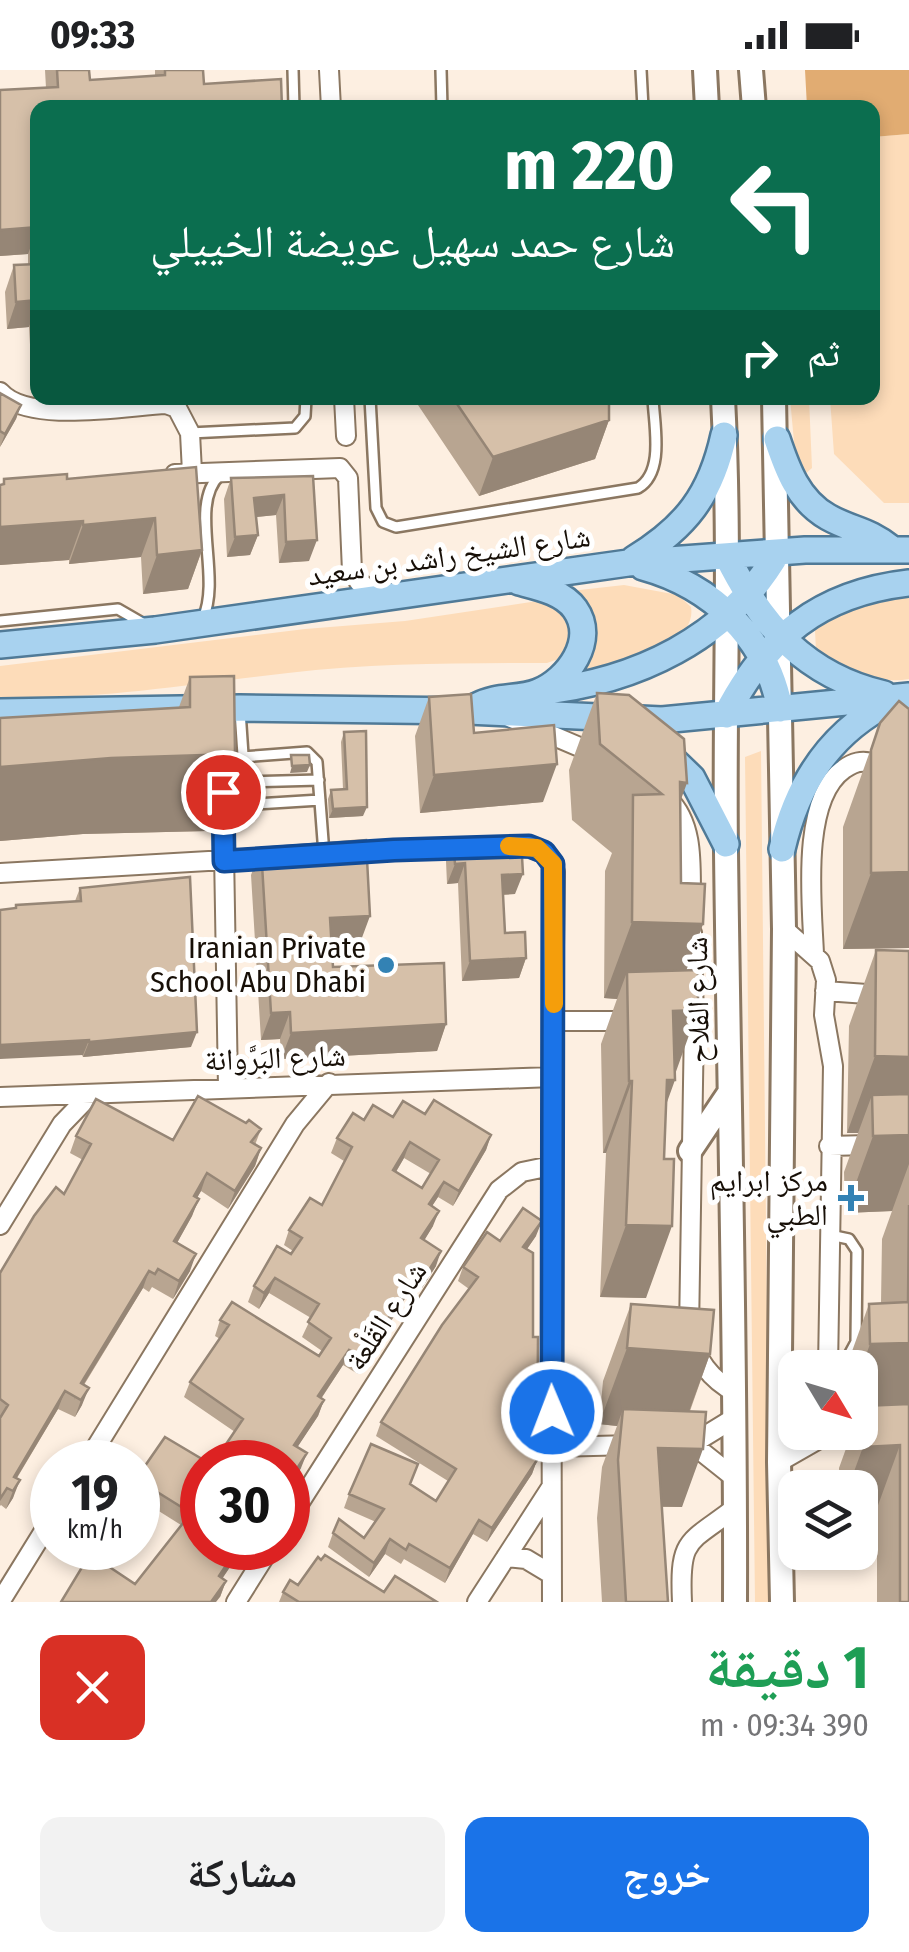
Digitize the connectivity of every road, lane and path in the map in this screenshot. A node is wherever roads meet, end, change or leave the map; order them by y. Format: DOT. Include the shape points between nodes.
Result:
graph roads {
  1 [pos="293,70"];
  2 [pos="329,70"];
  3 [pos="441,70"];
  4 [pos="641,70"];
  5 [pos="705,70"];
  6 [pos="751,70"];
  7 [pos="294,100"];
  8 [pos="331,100"];
  9 [pos="442,100"];
  10 [pos="643,100"];
  11 [pos="707,100"];
  12 [pos="753,100"];
  13 [pos="0,392"];
  14 [pos="145,405"];
  15 [pos="169,405"];
  16 [pos="306,405"];
  17 [pos="344,405"];
  18 [pos="370,405"];
  19 [pos="653,405"];
  20 [pos="722,405"];
  21 [pos="775,405"];
  22 [pos="190,433"];
  23 [pos="724,435"];
  24 [pos="346,436"];
  25 [pos="777,439"];
  26 [pos="226,471"];
  27 [pos="192,472"];
  28 [pos="154,476"];
  29 [pos="900,549"];
  30 [pos="778,552"];
  31 [pos="728,556"];
  32 [pos="628,563"];
  33 [pos="514,580"];
  34 [pos="909,582"];
  35 [pos="749,595"];
  36 [pos="384,599"];
  37 [pos="729,614"];
  38 [pos="0,621"];
  39 [pos="200,624"];
  40 [pos="155,630"];
  41 [pos="0,645"];
  42 [pos="771,647"];
  43 [pos="538,692"];
  44 [pos="904,697"];
  45 [pos="240,708"];
  46 [pos="780,709"];
  47 [pos="468,711"];
  48 [pos="0,712"];
  49 [pos="500,713"];
  50 [pos="726,715"];
  51 [pos="606,718"];
  52 [pos="242,756"];
  53 [pos="618,764"];
  54 [pos="318,780"];
  55 [pos="243,782"];
  56 [pos="654,786"];
  57 [pos="223,792"];
  58 [pos="909,793"];
  59 [pos="320,800"];
  60 [pos="726,844"];
  61 [pos="782,849"];
  62 [pos="307,856"];
  63 [pos="224,861"];
  64 [pos="0,873"];
  65 [pos="784,929"];
  66 [pos="814,954"];
  67 [pos="825,990"];
  68 [pos="909,997"];
  69 [pos="554,1021"];
  70 [pos="654,1022"];
  71 [pos="674,1022"];
  72 [pos="694,1022"];
  73 [pos="553,1076"];
  74 [pos="328,1084"];
  75 [pos="288,1085"];
  76 [pos="228,1088"];
  77 [pos="728,1093"];
  78 [pos="91,1094"];
  79 [pos="52,1095"];
  80 [pos="0,1098"];
  81 [pos="62,1124"];
  82 [pos="295,1124"];
  83 [pos="909,1144"];
  84 [pos="829,1146"];
  85 [pos="690,1152"];
  86 [pos="550,1166"];
  87 [pos="0,1225"];
  88 [pos="828,1235"];
  89 [pos="787,1350"];
  90 [pos="828,1350"];
  91 [pos="852,1350"];
  92 [pos="736,1392"];
  93 [pos="736,1417"];
  94 [pos="909,1431"];
  95 [pos="878,1432"];
  96 [pos="100,1440"];
  97 [pos="672,1444"];
  98 [pos="692,1444"];
  99 [pos="652,1445"];
  100 [pos="553,1447"];
  101 [pos="781,1450"];
  102 [pos="799,1450"];
  103 [pos="779,1462"];
  104 [pos="736,1479"];
  105 [pos="310,1486"];
  106 [pos="552,1486"];
  107 [pos="735,1508"];
  108 [pos="30,1554"];
  109 [pos="506,1557"];
  110 [pos="256,1570"];
  111 [pos="551,1574"];
  112 [pos="0,1602"];
  113 [pos="236,1602"];
  114 [pos="477,1602"];
  115 [pos="552,1602"];
  116 [pos="682,1602"];
  117 [pos="735,1602"];
  118 [pos="782,1602"];
  1 -- 7 [label="lane"];
  2 -- 8 [label="street"];
  3 -- 9 [label="lane"];
  4 -- 10 [label="lane"];
  5 -- 11 [label="main road"];
  6 -- 12 [label="main road"];
  13 -- 14 [label="street" via="8,402 39,410"];
  15 -- 22 [label="street"];
  16 -- 22 [label="lane" via="295,428"];
  17 -- 24 [label="street"];
  18 -- 19 [label="lane" via="376,508 396,527 638,488 654,468"];
  20 -- 23 [label="main road, شارع الفلاح"];
  21 -- 25 [label="main road"];
  22 -- 27 [label="street"];
  23 -- 31 [label="main road, شارع الفلاح"];
  23 -- 32 [label="main road" via="704,495 659,544"];
  25 -- 29 [label="main road" via="790,477 815,507"];
  25 -- 30 [label="main road"];
  26 -- 27 [label="street"];
  26 -- 36 [label="street" via="334,466 344,472 352,570"];
  26 -- 39 [label="lane" via="206,493 210,597"];
  27 -- 28 [label="street"];
  29 -- 30 [label="main road, شارع الشيخ راشد بن سعيد"];
  30 -- 31 [label="main road, شارع الشيخ راشد بن سعيد"];
  30 -- 35 [label="main road"];
  30 -- 42 [label="main road"];
  31 -- 32 [label="main road, شارع الشيخ راشد بن سعيد"];
  31 -- 35 [label="main road"];
  31 -- 37 [label="main road, شارع الفلاح"];
  32 -- 33 [label="main road, شارع الشيخ راشد بن سعيد"];
  32 -- 37 [label="main road" via="696,589"];
  33 -- 36 [label="main road, شارع الشيخ راشد بن سعيد"];
  33 -- 43 [label="main road" via="566,601 584,629 570,668"];
  34 -- 42 [label="main road" via="850,595"];
  35 -- 37 [label="main road"];
  35 -- 42 [label="main road"];
  36 -- 39 [label="main road, شارع الشيخ راشد بن سعيد"];
  37 -- 42 [label="main road"];
  37 -- 43 [label="main road" via="638,670"];
  37 -- 50 [label="main road, شارع الفلاح"];
  38 -- 40 [label="lane" via="118,610"];
  39 -- 40 [label="main road, شارع الشيخ راشد بن سعيد"];
  40 -- 41 [label="main road, شارع الشيخ راشد بن سعيد"];
  42 -- 44 [label="main road" via="835,678"];
  42 -- 46 [label="main road"];
  42 -- 50 [label="main road"];
  43 -- 47 [label="main road" via="500,697"];
  44 -- 46 [label="main road"];
  44 -- 61 [label="main road" via="870,712 821,757 790,815"];
  45 -- 47 [label="main road"];
  45 -- 48 [label="main road" via="152,715"];
  45 -- 52 [label="lane"];
  46 -- 50 [label="main road"];
  46 -- 61 [label="main road"];
  47 -- 49 [label="main road"];
  49 -- 51 [label="main road"];
  49 -- 53 [label="street"];
  50 -- 51 [label="main road"];
  50 -- 60 [label="main road, شارع الفلاح"];
  51 -- 60 [label="main road" via="678,762"];
  52 -- 54 [label="lane" via="310,753"];
  52 -- 55 [label="lane"];
  54 -- 55 [label="lane"];
  54 -- 59 [label="lane"];
  55 -- 59 [label="lane" via="252,803"];
  56 -- 72 [label="street" via="676,807 688,840"];
  57 -- 63 [label="street"];
  58 -- 66 [label="street" via="865,761 843,769 829,784 815,818"];
  59 -- 62 [label="lane"];
  60 -- 77 [label="main road, شارع الفلاح"];
  61 -- 65 [label="main road"];
  62 -- 63 [label="street"];
  62 -- 69 [label="street" via="521,846 544,852 555,872"];
  63 -- 64 [label="street"];
  63 -- 76 [label="street"];
  65 -- 66 [label="street"];
  65 -- 89 [label="main road"];
  66 -- 67 [label="street"];
  67 -- 68 [label="street"];
  67 -- 84 [label="street" via="833,1066"];
  69 -- 70 [label="street"];
  69 -- 73 [label="street"];
  71 -- 72 [label="street"];
  72 -- 85 [label="street"];
  73 -- 74 [label="street, شارع البَرَّوانة"];
  73 -- 86 [label="street"];
  74 -- 75 [label="street, شارع البَرَّوانة"];
  74 -- 82 [label="street"];
  75 -- 76 [label="street, شارع البَرَّوانة"];
  75 -- 82 [label="street" via="297,1104"];
  76 -- 78 [label="street, شارع البَرَّوانة"];
  77 -- 85 [label="main road"];
  77 -- 92 [label="main road, شارع الفلاح"];
  78 -- 79 [label="street, شارع البَرَّوانة"];
  78 -- 81 [label="street"];
  79 -- 80 [label="street, شارع البَرَّوانة"];
  79 -- 81 [label="street"];
  81 -- 87 [label="street"];
  82 -- 96 [label="street"];
  83 -- 84 [label="street"];
  84 -- 88 [label="street"];
  85 -- 92 [label="street" via="693,1347 710,1374"];
  86 -- 100 [label="street"];
  86 -- 105 [label="street, شارع القَلْعة" via="522,1172 499,1190"];
  88 -- 90 [label="street"];
  88 -- 91 [label="lane" via="848,1240 858,1258"];
  92 -- 93 [label="main road, شارع الفلاح"];
  93 -- 98 [label="street"];
  93 -- 104 [label="main road, شارع الفلاح"];
  94 -- 95 [label="street"];
  97 -- 98 [label="street"];
  98 -- 104 [label="street"];
  99 -- 100 [label="street"];
  100 -- 106 [label="street"];
  101 -- 103 [label="main road"];
  102 -- 103 [label="street"];
  103 -- 118 [label="main road"];
  104 -- 107 [label="main road, شارع الفلاح"];
  106 -- 109 [label="street"];
  106 -- 111 [label="street"];
  107 -- 116 [label="street" via="688,1544"];
  107 -- 117 [label="main road, شارع الفلاح"];
  108 -- 112 [label="street"];
  109 -- 111 [label="street" via="526,1559"];
  109 -- 114 [label="street"];
  110 -- 113 [label="street"];
  111 -- 115 [label="street"];
}
